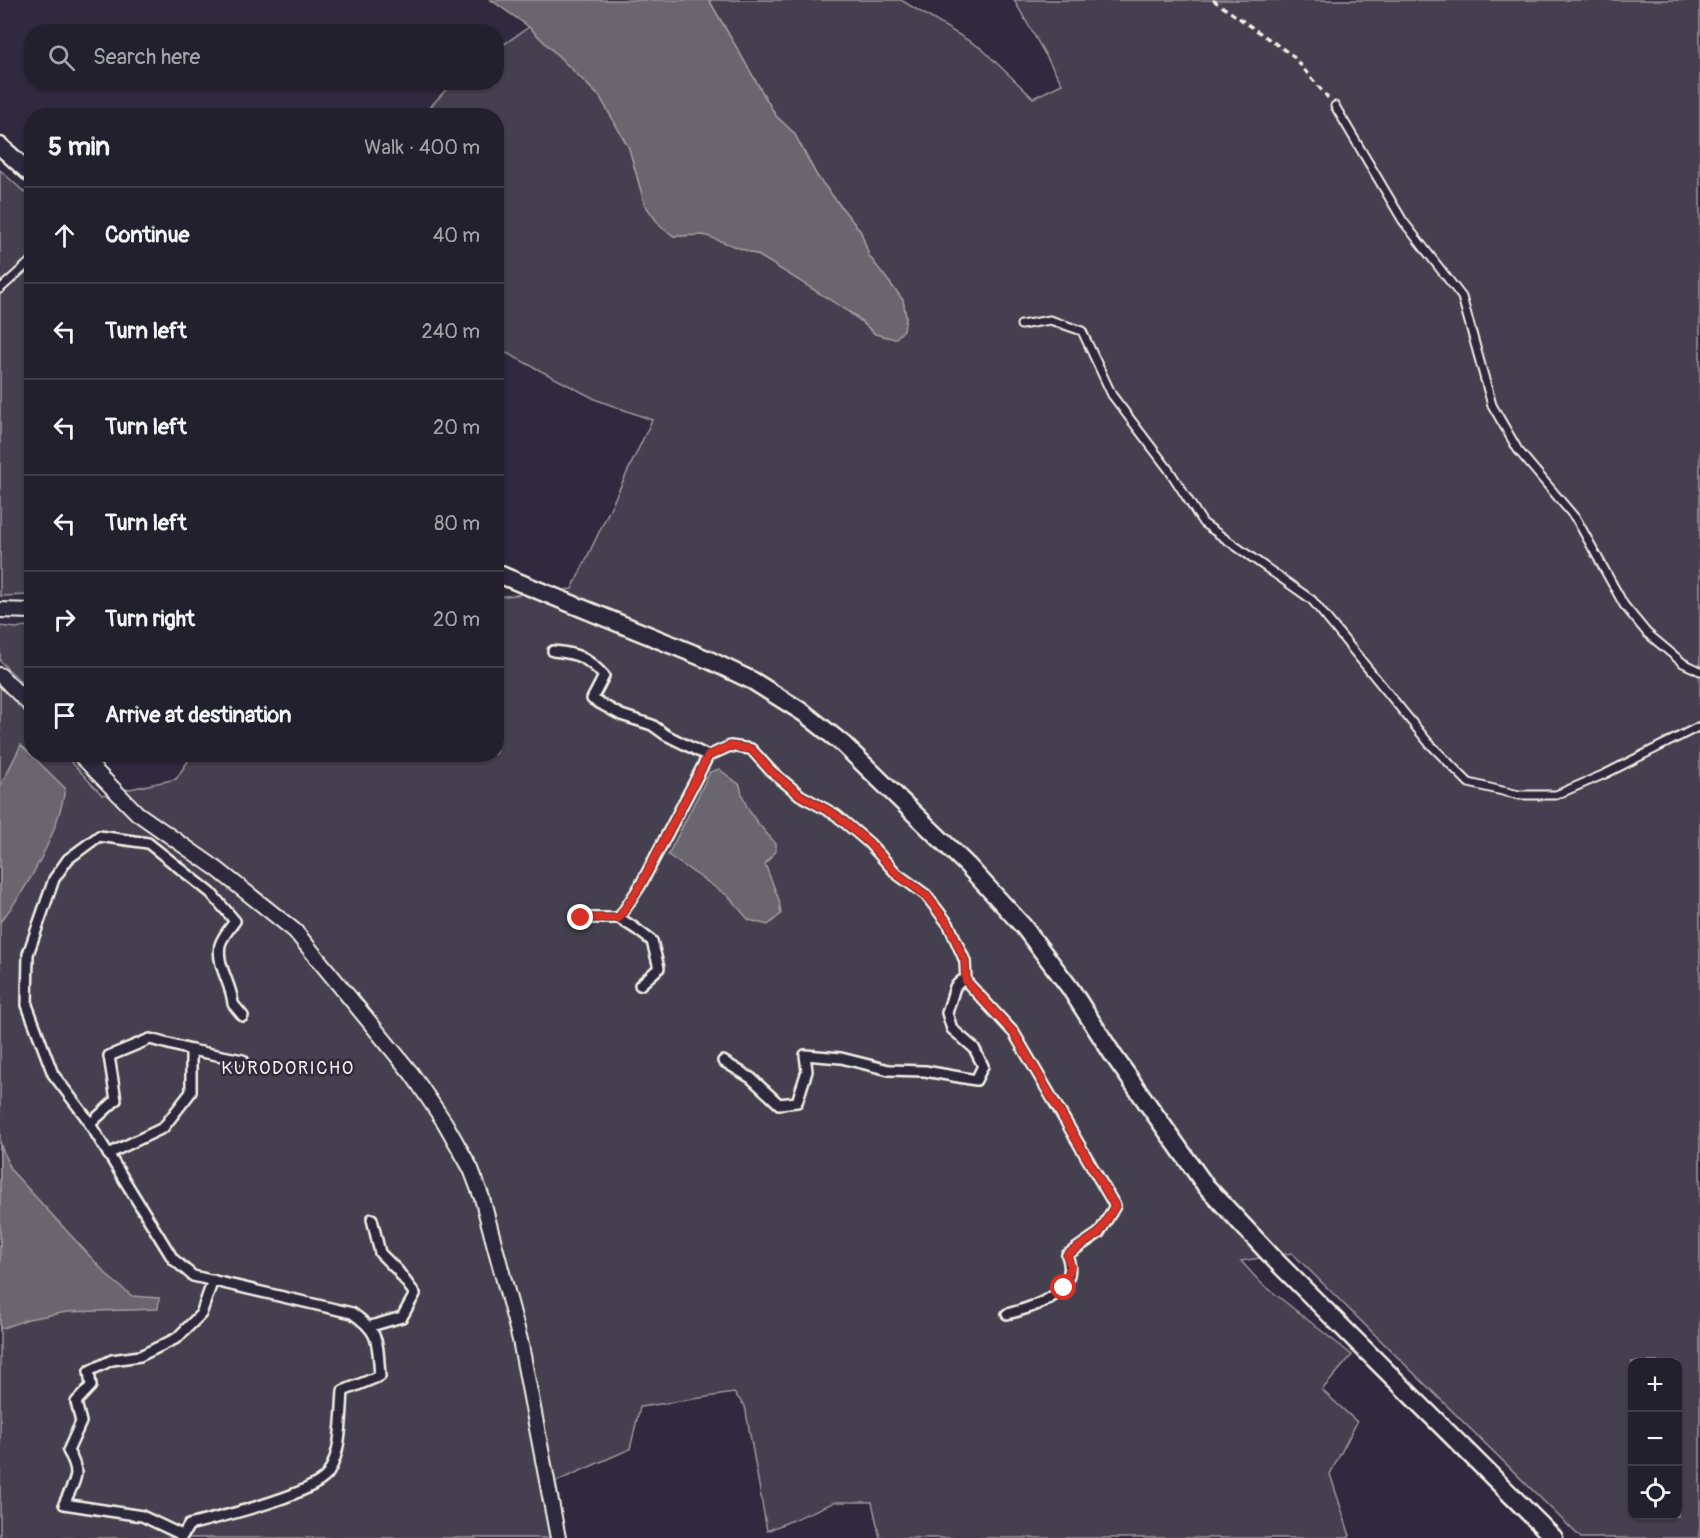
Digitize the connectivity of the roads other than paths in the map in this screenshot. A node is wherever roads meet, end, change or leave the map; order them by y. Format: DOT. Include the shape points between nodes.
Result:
graph roads {
  1 [pos="1335,106"];
  2 [pos="0,146"];
  3 [pos="24,168"];
  4 [pos="24,267"];
  5 [pos="0,289"];
  6 [pos="1021,326"];
  7 [pos="504,576"];
  8 [pos="0,610"];
  9 [pos="24,611"];
  10 [pos="553,651"];
  11 [pos="1700,671"];
  12 [pos="0,675"];
  13 [pos="24,699"];
  14 [pos="1700,726"];
  15 [pos="708,756"];
  16 [pos="87,762"];
  17 [pos="581,918"];
  18 [pos="619,918"];
  19 [pos="961,981"];
  20 [pos="640,985"];
  21 [pos="243,1016"];
  22 [pos="190,1050"];
  23 [pos="243,1060"];
  24 [pos="723,1061"];
  25 [pos="90,1124"];
  26 [pos="108,1154"];
  27 [pos="372,1219"];
  28 [pos="213,1280"];
  29 [pos="1007,1314"];
  30 [pos="371,1326"];
  31 [pos="181,1536"];
  32 [pos="558,1538"];
  33 [pos="1554,1538"];
  1 -- 11 [label="lane" via="1403,222 1462,297 1492,405 1518,450 1577,520 1624,605 1647,633 1683,663"];
  2 -- 3 [label="street"];
  4 -- 5 [label="lane"];
  6 -- 14 [label="lane" via="1050,320 1082,331 1112,395 1203,523 1312,600 1428,742 1469,783 1519,795 1556,795"];
  7 -- 33 [label="street" via="753,681 804,713 843,744 968,866 1023,926 1205,1185"];
  8 -- 9 [label="street"];
  10 -- 15 [label="street" via="577,653 604,676 592,699 621,715 652,725"];
  12 -- 13 [label="street"];
  15 -- 18 [label="street"];
  15 -- 29 [label="street" via="730,746 751,749 771,771 800,795 836,815 897,874 926,895 949,925 965,961 966,981 1014,1033 1115,1206 1099,1233 1067,1255 1071,1266 1064,1288 1036,1306"];
  16 -- 32 [label="street" via="137,813 217,869 295,931 412,1074 445,1123 482,1198 520,1340"];
  17 -- 18 [label="street"];
  18 -- 20 [label="street" via="652,941 659,968"];
  19 -- 24 [label="street" via="955,987 947,1013 952,1029 975,1048 983,1066 976,1080 805,1055 807,1071 797,1102 778,1104 751,1078"];
  21 -- 25 [label="street" via="233,1004 232,990 222,970 220,945 235,921 211,892 148,843 99,836 68,859 54,879 28,954 25,991 53,1074"];
  22 -- 23 [label="street"];
  22 -- 25 [label="street" via="150,1039 108,1056 116,1100"];
  22 -- 26 [label="street" via="191,1092 163,1128"];
  25 -- 26 [label="street"];
  26 -- 28 [label="street" via="173,1259 193,1276"];
  27 -- 30 [label="street" via="380,1253 415,1294 402,1317"];
  28 -- 30 [label="street" via="352,1313"];
  28 -- 31 [label="street" via="201,1314 177,1338 140,1356 112,1360 89,1371 91,1386 76,1402 81,1422 68,1451 78,1475 64,1504 142,1516"];
  30 -- 31 [label="street" via="378,1347 380,1376 343,1391 339,1442 329,1474 306,1490 189,1525"];
}
